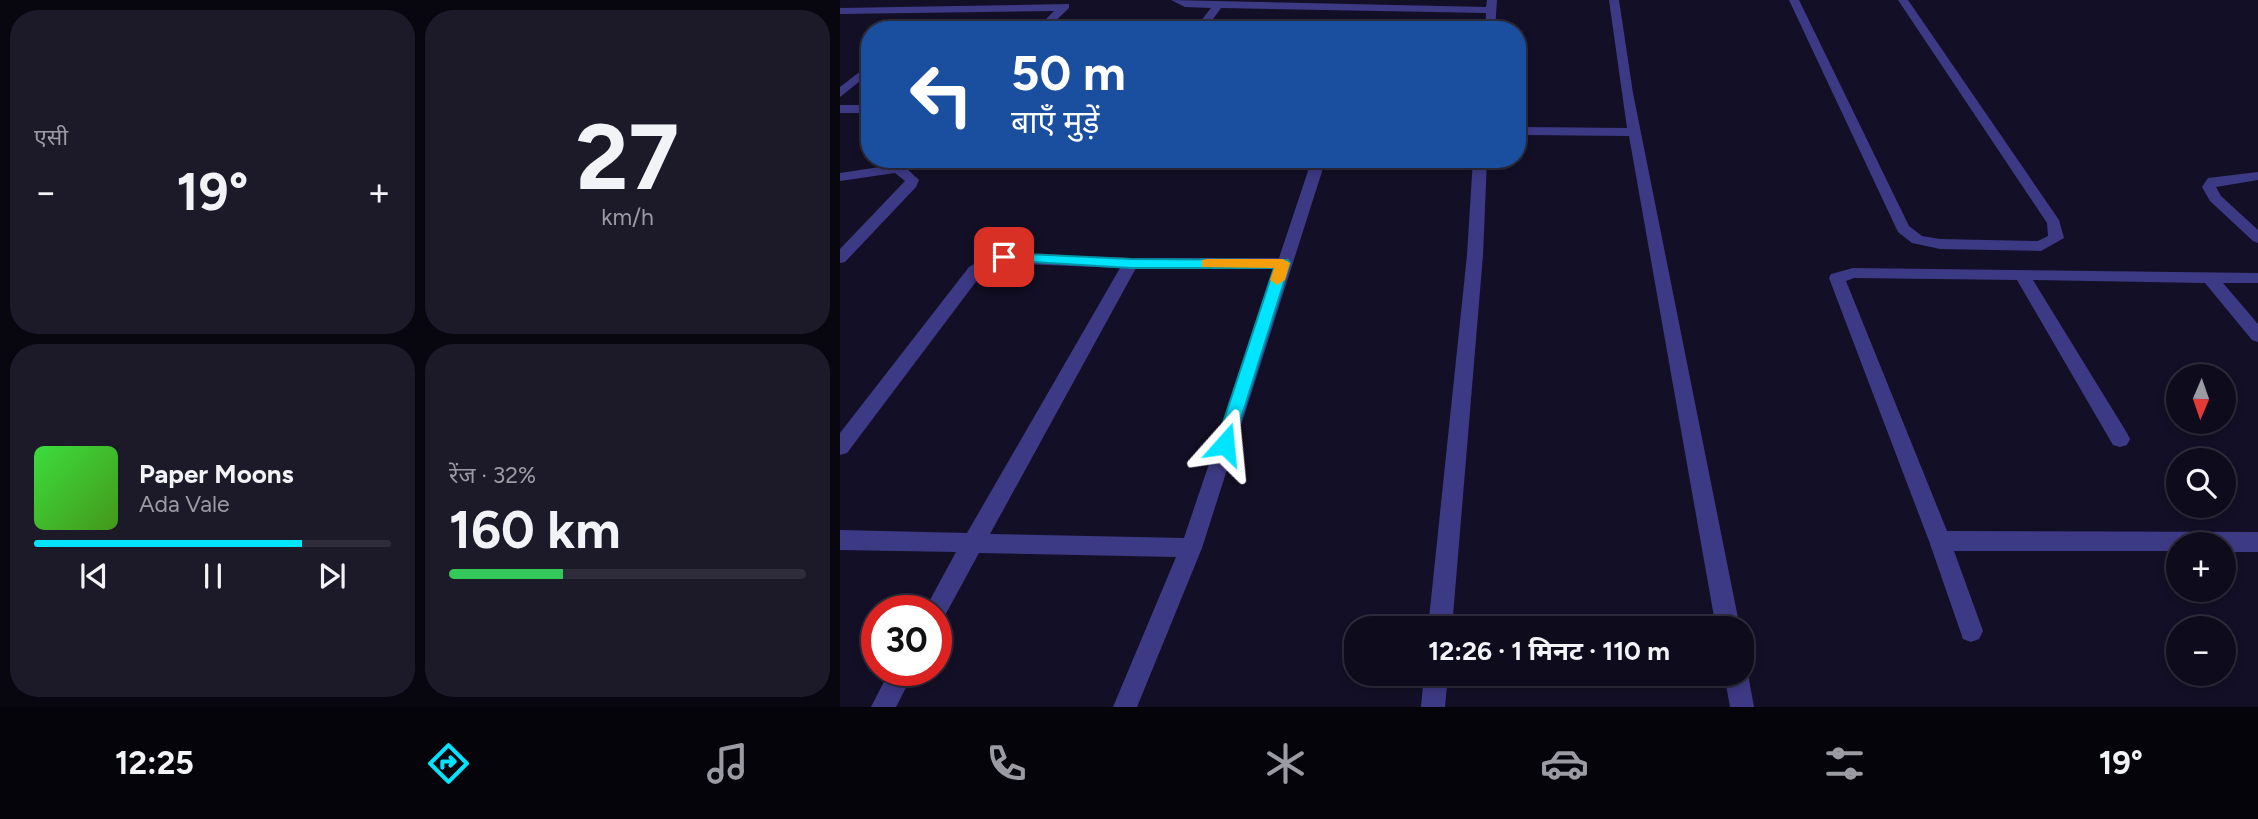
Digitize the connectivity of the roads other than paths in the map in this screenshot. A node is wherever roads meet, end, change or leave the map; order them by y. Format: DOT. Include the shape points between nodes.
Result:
graph roads {
  1 [pos="1175,0"];
  2 [pos="1614,0"];
  3 [pos="1794,0"];
  4 [pos="1903,0"];
  5 [pos="1260,3"];
  6 [pos="1067,4"];
  7 [pos="1354,4"];
  8 [pos="1219,5"];
  9 [pos="1492,5"];
  10 [pos="840,11"];
  11 [pos="1049,21"];
  12 [pos="1206,21"];
  13 [pos="861,75"];
  14 [pos="840,93"];
  15 [pos="861,108"];
  16 [pos="840,109"];
  17 [pos="1526,131"];
  18 [pos="1635,132"];
  19 [pos="882,168"];
  20 [pos="904,168"];
  21 [pos="1316,168"];
  22 [pos="1480,168"];
  23 [pos="2258,176"];
  24 [pos="840,177"];
  25 [pos="2258,238"];
  26 [pos="840,258"];
  27 [pos="1131,263"];
  28 [pos="1283,263"];
  29 [pos="2023,277"];
  30 [pos="2258,278"];
  31 [pos="2211,279"];
  32 [pos="2258,336"];
  33 [pos="2120,439"];
  34 [pos="840,447"];
  35 [pos="840,540"];
  36 [pos="1940,541"];
  37 [pos="971,542"];
  38 [pos="2258,542"];
  39 [pos="1191,548"];
  40 [pos="943,595"];
  41 [pos="1441,616"];
  42 [pos="1726,616"];
  43 [pos="1971,631"];
  44 [pos="894,686"];
  45 [pos="1435,686"];
  46 [pos="1738,686"];
  47 [pos="883,707"];
  48 [pos="1125,707"];
  49 [pos="1433,707"];
  50 [pos="1742,707"];
  1 -- 8 [label="street"];
  2 -- 18 [label="street"];
  3 -- 4 [label="street" via="1903,229 1917,240 1940,244 2041,246 2056,238 2054,223"];
  5 -- 7 [label="street"];
  5 -- 8 [label="street"];
  6 -- 10 [label="street"];
  6 -- 11 [label="street"];
  7 -- 9 [label="street"];
  8 -- 12 [label="street"];
  13 -- 14 [label="street"];
  15 -- 16 [label="street"];
  17 -- 18 [label="street"];
  18 -- 42 [label="street"];
  19 -- 24 [label="street"];
  20 -- 26 [label="street" via="912,180 909,187"];
  21 -- 28 [label="street"];
  22 -- 41 [label="street"];
  23 -- 25 [label="street" via="2226,177 2209,187"];
  27 -- 28 [label="street"];
  27 -- 34 [label="street" via="1004,257 985,262 905,358"];
  27 -- 37 [label="street"];
  28 -- 39 [label="street"];
  29 -- 31 [label="street"];
  29 -- 33 [label="street"];
  29 -- 36 [label="street" via="1853,273 1837,278"];
  30 -- 31 [label="street"];
  31 -- 32 [label="street"];
  35 -- 37 [label="street"];
  36 -- 38 [label="street"];
  36 -- 43 [label="street"];
  37 -- 39 [label="street"];
  37 -- 40 [label="street"];
  39 -- 48 [label="street"];
  44 -- 47 [label="street"];
  45 -- 49 [label="street"];
  46 -- 50 [label="street"];
}
